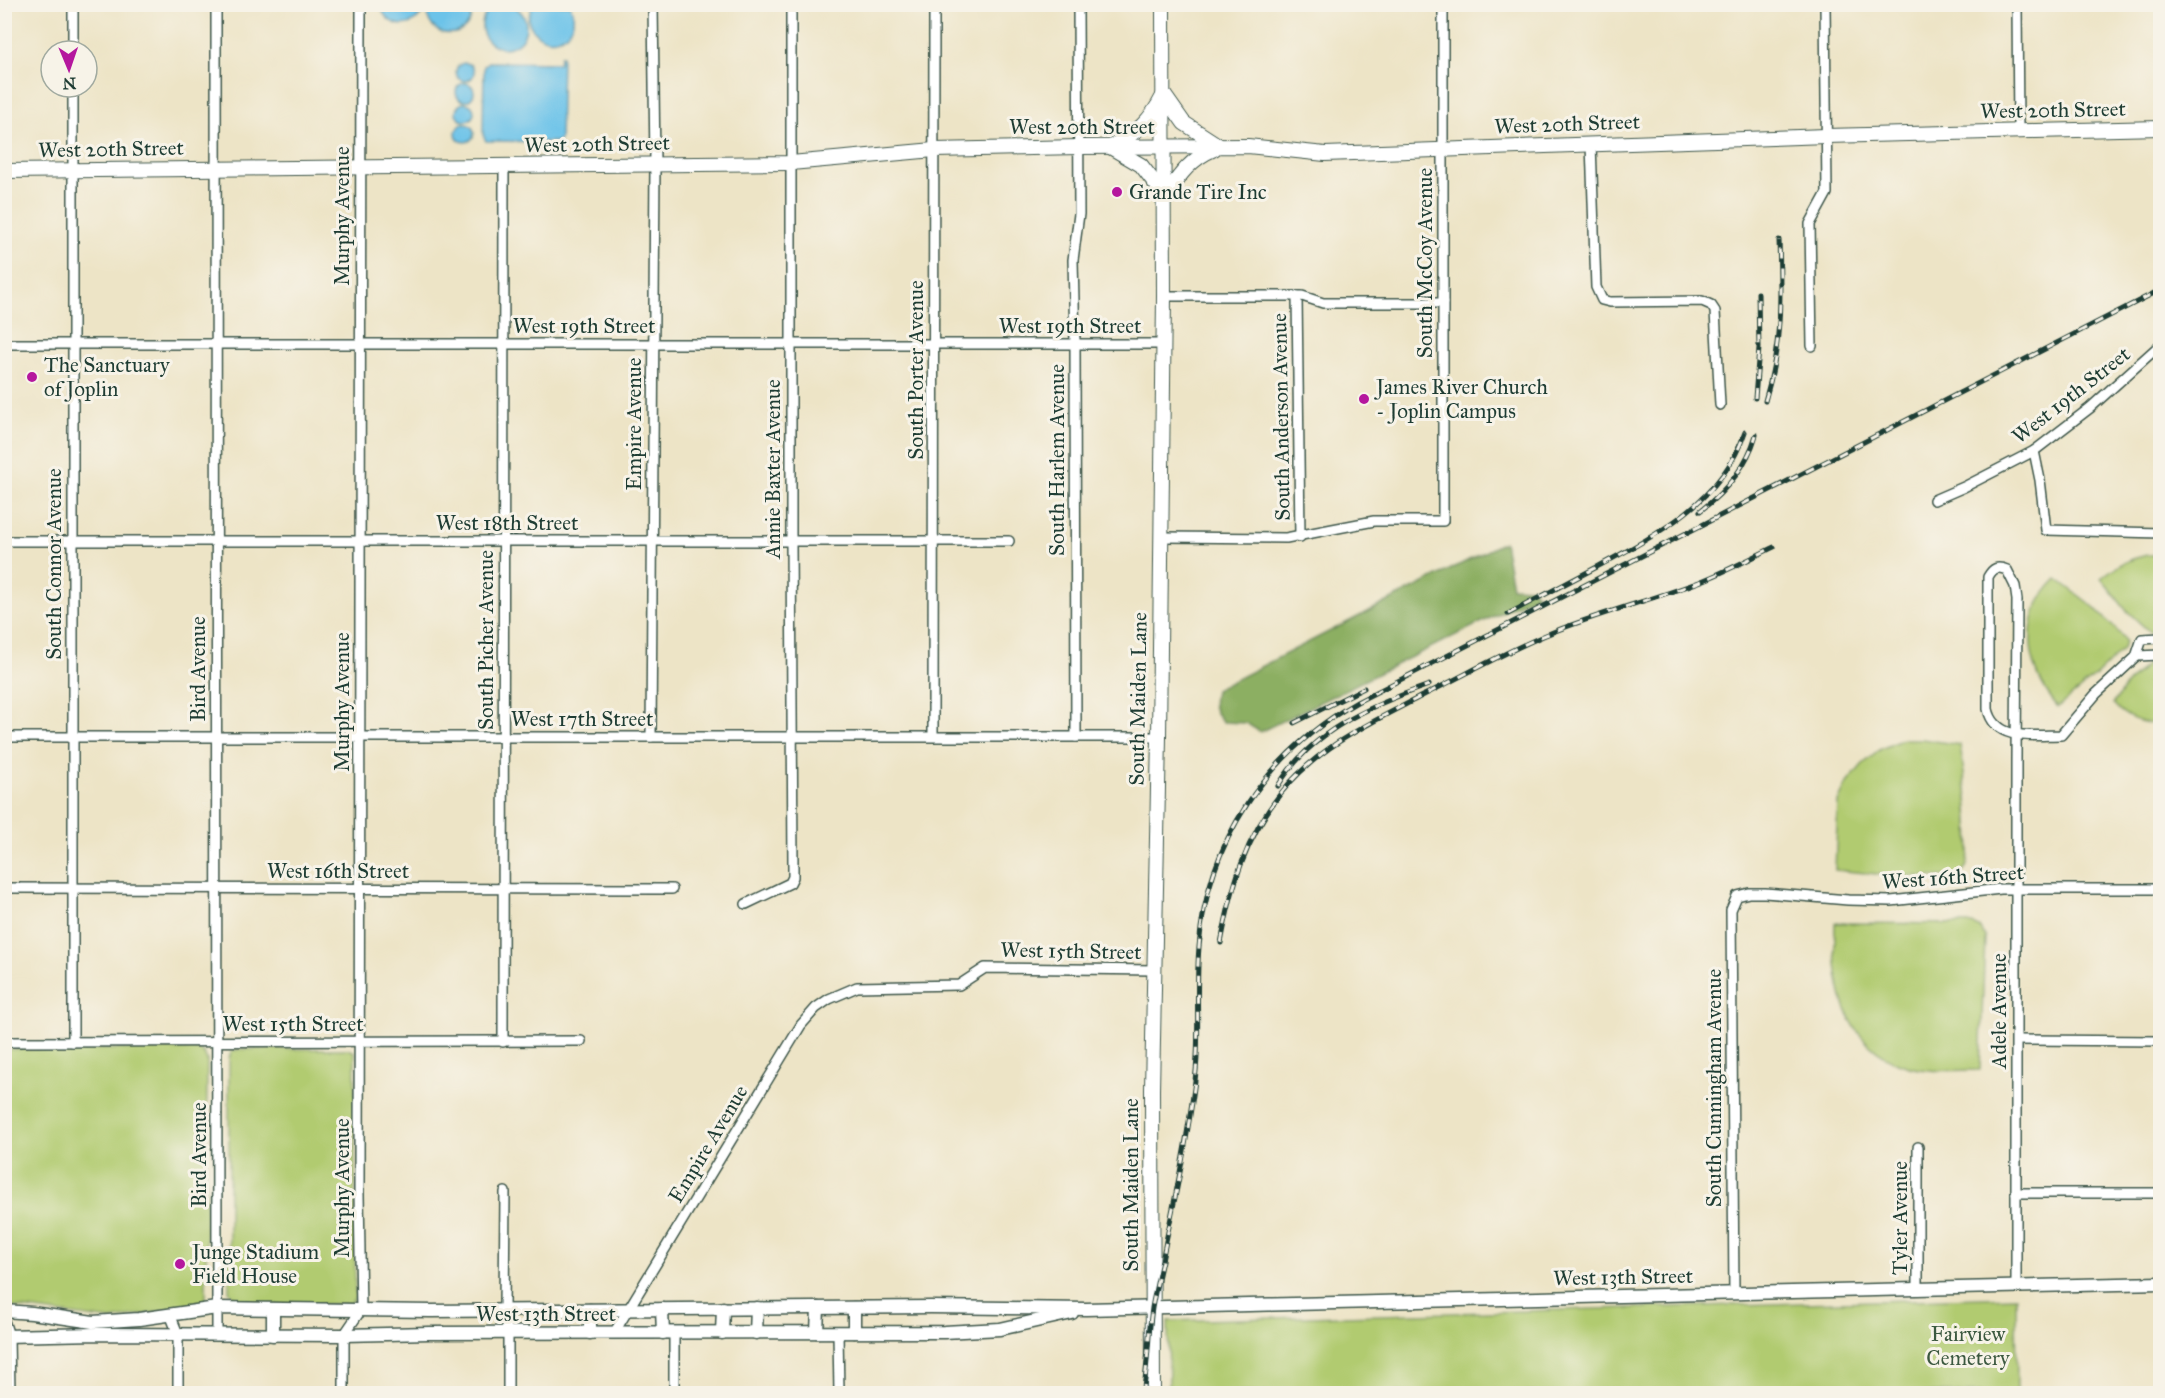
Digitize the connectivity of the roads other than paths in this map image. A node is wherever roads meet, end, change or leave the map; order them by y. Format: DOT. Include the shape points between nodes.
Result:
graph roads {
  1 [pos="73,4"];
  2 [pos="216,4"];
  3 [pos="361,4"];
  4 [pos="653,4"];
  5 [pos="791,4"];
  6 [pos="934,4"];
  7 [pos="1078,4"];
  8 [pos="1163,4"];
  9 [pos="1443,4"];
  10 [pos="1826,4"];
  11 [pos="2018,4"];
  12 [pos="73,39"];
  13 [pos="1164,93"];
  14 [pos="73,99"];
  15 [pos="2160,128"];
  16 [pos="2018,132"];
  17 [pos="1826,136"];
  18 [pos="1592,144"];
  19 [pos="1078,147"];
  20 [pos="1110,147"];
  21 [pos="1164,147"];
  22 [pos="1219,147"];
  23 [pos="1442,149"];
  24 [pos="934,150"];
  25 [pos="791,163"];
  26 [pos="655,164"];
  27 [pos="504,166"];
  28 [pos="360,167"];
  29 [pos="216,169"];
  30 [pos="73,170"];
  31 [pos="4,171"];
  32 [pos="1165,196"];
  33 [pos="1298,296"];
  34 [pos="1164,297"];
  35 [pos="1443,303"];
  36 [pos="1075,343"];
  37 [pos="4,344"];
  38 [pos="73,344"];
  39 [pos="216,344"];
  40 [pos="359,344"];
  41 [pos="504,344"];
  42 [pos="652,344"];
  43 [pos="791,344"];
  44 [pos="934,344"];
  45 [pos="1163,344"];
  46 [pos="2160,345"];
  47 [pos="1812,346"];
  48 [pos="1720,405"];
  49 [pos="2034,451"];
  50 [pos="1934,500"];
  51 [pos="2160,533"];
  52 [pos="1161,537"];
  53 [pos="1300,537"];
  54 [pos="72,540"];
  55 [pos="216,540"];
  56 [pos="360,540"];
  57 [pos="652,540"];
  58 [pos="791,540"];
  59 [pos="4,541"];
  60 [pos="504,541"];
  61 [pos="934,541"];
  62 [pos="1009,541"];
  63 [pos="2160,638"];
  64 [pos="2160,655"];
  65 [pos="2137,656"];
  66 [pos="2016,735"];
  67 [pos="72,736"];
  68 [pos="216,736"];
  69 [pos="360,736"];
  70 [pos="933,736"];
  71 [pos="4,737"];
  72 [pos="504,737"];
  73 [pos="651,737"];
  74 [pos="792,737"];
  75 [pos="1076,737"];
  76 [pos="1160,737"];
  77 [pos="4,888"];
  78 [pos="73,888"];
  79 [pos="217,889"];
  80 [pos="360,889"];
  81 [pos="504,889"];
  82 [pos="672,889"];
  83 [pos="2016,889"];
  84 [pos="2160,889"];
  85 [pos="1749,893"];
  86 [pos="746,904"];
  87 [pos="1155,969"];
  88 [pos="849,990"];
  89 [pos="2017,1040"];
  90 [pos="503,1041"];
  91 [pos="581,1041"];
  92 [pos="2160,1041"];
  93 [pos="4,1042"];
  94 [pos="74,1042"];
  95 [pos="218,1042"];
  96 [pos="360,1042"];
  97 [pos="1918,1147"];
  98 [pos="505,1192"];
  99 [pos="2016,1193"];
  100 [pos="2160,1193"];
  101 [pos="2160,1283"];
  102 [pos="2016,1287"];
  103 [pos="1918,1290"];
  104 [pos="1734,1294"];
  105 [pos="1152,1307"];
  106 [pos="217,1308"];
  107 [pos="723,1308"];
  108 [pos="757,1308"];
  109 [pos="818,1308"];
  110 [pos="854,1308"];
  111 [pos="627,1309"];
  112 [pos="662,1309"];
  113 [pos="1086,1309"];
  114 [pos="273,1310"];
  115 [pos="361,1310"];
  116 [pos="504,1310"];
  117 [pos="590,1310"];
  118 [pos="4,1311"];
  119 [pos="431,1311"];
  120 [pos="170,1314"];
  121 [pos="4,1321"];
  122 [pos="817,1332"];
  123 [pos="838,1332"];
  124 [pos="854,1332"];
  125 [pos="429,1333"];
  126 [pos="590,1333"];
  127 [pos="614,1333"];
  128 [pos="669,1333"];
  129 [pos="722,1333"];
  130 [pos="756,1333"];
  131 [pos="178,1334"];
  132 [pos="217,1334"];
  133 [pos="508,1334"];
  134 [pos="273,1335"];
  135 [pos="344,1335"];
  136 [pos="7,1336"];
  137 [pos="10,1394"];
  138 [pos="178,1394"];
  139 [pos="344,1394"];
  140 [pos="508,1394"];
  141 [pos="674,1394"];
  142 [pos="839,1394"];
  143 [pos="1153,1394"];
  1 -- 12 [label="street"];
  2 -- 29 [label="street, Bird Avenue"];
  3 -- 28 [label="street, Murphy Avenue"];
  4 -- 26 [label="street, Empire Avenue"];
  5 -- 25 [label="street, Annie Baxter Avenue"];
  6 -- 24 [label="street, South Porter Avenue"];
  7 -- 19 [label="street, South Harlem Avenue"];
  8 -- 13 [label="main road, South Maiden Lane"];
  9 -- 23 [label="street, South McCoy Avenue"];
  10 -- 17 [label="street"];
  11 -- 16 [label="street"];
  13 -- 20 [label="main road" via="1144,126"];
  13 -- 21 [label="main road, South Maiden Lane"];
  13 -- 22 [label="main road" via="1184,123"];
  14 -- 30 [label="street, South Connor Avenue"];
  15 -- 16 [label="main road, West 20th Street"];
  16 -- 17 [label="main road, West 20th Street"];
  17 -- 18 [label="main road, West 20th Street"];
  17 -- 47 [label="street" via="1827,194 1810,224"];
  18 -- 23 [label="main road, West 20th Street"];
  18 -- 48 [label="street" via="1598,293 1602,300 1610,302 1711,304 1715,311"];
  19 -- 20 [label="main road, West 20th Street"];
  19 -- 24 [label="main road, West 20th Street"];
  19 -- 36 [label="street, South Harlem Avenue" via="1079,221 1073,254"];
  20 -- 21 [label="main road, West 20th Street"];
  20 -- 32 [label="main road" via="1141,165"];
  21 -- 22 [label="main road, West 20th Street"];
  21 -- 32 [label="main road, South Maiden Lane"];
  22 -- 23 [label="main road, West 20th Street" via="1325,154"];
  22 -- 32 [label="main road" via="1191,162"];
  23 -- 35 [label="street, South McCoy Avenue"];
  24 -- 25 [label="main road, West 20th Street"];
  24 -- 44 [label="street, South Porter Avenue"];
  25 -- 26 [label="main road, West 20th Street"];
  25 -- 43 [label="street, Annie Baxter Avenue"];
  26 -- 27 [label="main road, West 20th Street"];
  26 -- 42 [label="street, Empire Avenue"];
  27 -- 28 [label="main road, West 20th Street"];
  27 -- 41 [label="street, South Picher Avenue"];
  28 -- 29 [label="main road, West 20th Street"];
  28 -- 40 [label="street, Murphy Avenue"];
  29 -- 30 [label="main road, West 20th Street"];
  29 -- 39 [label="street, Bird Avenue"];
  30 -- 31 [label="main road, West 20th Street"];
  30 -- 38 [label="street, South Connor Avenue"];
  32 -- 34 [label="main road, South Maiden Lane"];
  33 -- 34 [label="street, West 19th Street"];
  33 -- 35 [label="street, West 19th Street" via="1323,303"];
  33 -- 53 [label="street, South Anderson Avenue"];
  34 -- 45 [label="main road, South Maiden Lane"];
  35 -- 53 [label="street, South McCoy Avenue" via="1443,521 1374,521"];
  36 -- 44 [label="street, West 19th Street"];
  36 -- 45 [label="street, West 19th Street"];
  36 -- 75 [label="street, South Harlem Avenue"];
  37 -- 38 [label="street, West 19th Street"];
  38 -- 39 [label="street, West 19th Street"];
  38 -- 54 [label="street, South Connor Avenue"];
  39 -- 40 [label="street, West 19th Street"];
  39 -- 55 [label="street, Bird Avenue"];
  40 -- 41 [label="street, West 19th Street"];
  40 -- 56 [label="street, Murphy Avenue"];
  41 -- 42 [label="street, West 19th Street"];
  41 -- 60 [label="street, South Picher Avenue"];
  42 -- 43 [label="street, West 19th Street"];
  42 -- 57 [label="street, Empire Avenue"];
  43 -- 44 [label="street, West 19th Street"];
  43 -- 58 [label="street, Annie Baxter Avenue"];
  44 -- 61 [label="street, South Porter Avenue"];
  45 -- 52 [label="main road, South Maiden Lane"];
  46 -- 49 [label="street, West 19th Street" via="2090,408"];
  49 -- 50 [label="street, West 19th Street"];
  49 -- 51 [label="street" via="2046,530"];
  52 -- 53 [label="street"];
  52 -- 76 [label="main road, South Maiden Lane"];
  54 -- 55 [label="street, West 18th Street"];
  54 -- 59 [label="street, West 18th Street"];
  54 -- 67 [label="street, South Connor Avenue"];
  55 -- 56 [label="street, West 18th Street"];
  55 -- 68 [label="street, Bird Avenue"];
  56 -- 60 [label="street, West 18th Street"];
  56 -- 69 [label="street, Murphy Avenue"];
  57 -- 58 [label="street, West 18th Street"];
  57 -- 60 [label="street, West 18th Street"];
  57 -- 73 [label="street, Empire Avenue"];
  58 -- 61 [label="street, West 18th Street"];
  58 -- 74 [label="street, Annie Baxter Avenue"];
  60 -- 72 [label="street, South Picher Avenue"];
  61 -- 62 [label="street, West 18th Street"];
  61 -- 70 [label="street, South Porter Avenue"];
  63 -- 65 [label="street" via="2142,639"];
  64 -- 65 [label="street"];
  65 -- 66 [label="street" via="2096,694 2061,735"];
  66 -- 66 [label="street" via="1990,720 1988,708 1987,588 1988,576 1999,567 2012,576 2017,600"];
  66 -- 83 [label="street, Adele Avenue"];
  67 -- 68 [label="street, West 17th Street"];
  67 -- 71 [label="street, West 17th Street"];
  67 -- 78 [label="street, South Connor Avenue"];
  68 -- 69 [label="street, West 17th Street"];
  68 -- 79 [label="street, Bird Avenue"];
  69 -- 72 [label="street, West 17th Street"];
  69 -- 80 [label="street, Murphy Avenue"];
  70 -- 74 [label="street, West 17th Street"];
  70 -- 75 [label="street, West 17th Street"];
  72 -- 73 [label="street, West 17th Street"];
  72 -- 81 [label="street, South Picher Avenue"];
  73 -- 74 [label="street, West 17th Street"];
  74 -- 86 [label="street, Annie Baxter Avenue" via="793,877 782,888"];
  75 -- 76 [label="street, West 17th Street"];
  76 -- 87 [label="main road, South Maiden Lane"];
  77 -- 78 [label="street, West 16th Street"];
  78 -- 79 [label="street, West 16th Street"];
  78 -- 94 [label="street, South Connor Avenue"];
  79 -- 80 [label="street, West 16th Street"];
  79 -- 95 [label="street, Bird Avenue"];
  80 -- 81 [label="street, West 16th Street"];
  80 -- 96 [label="street, Murphy Avenue"];
  81 -- 82 [label="street, West 16th Street"];
  81 -- 90 [label="street, South Picher Avenue"];
  83 -- 84 [label="street, West 16th Street"];
  83 -- 85 [label="street, West 16th Street" via="1891,901"];
  83 -- 89 [label="street, Adele Avenue"];
  85 -- 104 [label="street, South Cunningham Avenue" via="1737,896 1731,910"];
  87 -- 88 [label="street, West 15th Street" via="985,968 959,985"];
  87 -- 105 [label="main road, South Maiden Lane"];
  88 -- 111 [label="street, Empire Avenue" via="816,1008 801,1025"];
  89 -- 92 [label="street"];
  89 -- 99 [label="street, Adele Avenue"];
  90 -- 91 [label="street, West 15th Street"];
  90 -- 96 [label="street, West 15th Street"];
  93 -- 94 [label="street, West 15th Street"];
  94 -- 95 [label="street, West 15th Street"];
  95 -- 96 [label="street, West 15th Street"];
  95 -- 106 [label="street, Bird Avenue"];
  96 -- 115 [label="street, Murphy Avenue"];
  97 -- 103 [label="street, Tyler Avenue"];
  98 -- 116 [label="street"];
  99 -- 100 [label="street"];
  99 -- 102 [label="street, Adele Avenue"];
  101 -- 102 [label="street, West 13th Street"];
  102 -- 103 [label="street, West 13th Street"];
  103 -- 104 [label="street, West 13th Street"];
  104 -- 105 [label="street, West 13th Street"];
  105 -- 113 [label="street, West 13th Street"];
  105 -- 143 [label="main road, South Maiden Lane"];
  106 -- 114 [label="street, West 13th Street"];
  106 -- 120 [label="street, West 13th Street"];
  106 -- 132 [label="street, Bird Avenue"];
  107 -- 108 [label="street, West 13th Street"];
  107 -- 112 [label="street, West 13th Street"];
  107 -- 129 [label="street"];
  108 -- 109 [label="street, West 13th Street"];
  108 -- 130 [label="street"];
  109 -- 110 [label="street, West 13th Street"];
  109 -- 122 [label="street"];
  110 -- 113 [label="street, West 13th Street"];
  110 -- 124 [label="street"];
  111 -- 112 [label="street, West 13th Street"];
  111 -- 117 [label="street, West 13th Street"];
  111 -- 127 [label="street, Empire Avenue"];
  112 -- 128 [label="street"];
  113 -- 124 [label="street, West 13th Street" via="1000,1329"];
  114 -- 115 [label="street, West 13th Street"];
  114 -- 134 [label="street"];
  115 -- 119 [label="street, West 13th Street"];
  115 -- 135 [label="street"];
  116 -- 117 [label="street, West 13th Street"];
  116 -- 119 [label="street, West 13th Street"];
  116 -- 133 [label="street"];
  117 -- 126 [label="street"];
  118 -- 120 [label="street, West 13th Street" via="93,1322"];
  119 -- 125 [label="street"];
  120 -- 131 [label="street"];
  121 -- 136 [label="street"];
  122 -- 123 [label="street, West 13th Street"];
  122 -- 130 [label="street, West 13th Street"];
  123 -- 124 [label="street, West 13th Street"];
  123 -- 142 [label="street"];
  125 -- 133 [label="street, West 13th Street"];
  125 -- 135 [label="street, West 13th Street"];
  126 -- 127 [label="street, West 13th Street"];
  126 -- 133 [label="street, West 13th Street"];
  127 -- 128 [label="street, West 13th Street"];
  128 -- 129 [label="street, West 13th Street"];
  128 -- 141 [label="street"];
  129 -- 130 [label="street, West 13th Street"];
  131 -- 132 [label="street, West 13th Street"];
  131 -- 136 [label="street, West 13th Street"];
  131 -- 138 [label="street"];
  132 -- 134 [label="street, West 13th Street"];
  133 -- 140 [label="street"];
  134 -- 135 [label="street, West 13th Street"];
  135 -- 139 [label="street"];
  136 -- 137 [label="street"];
}
